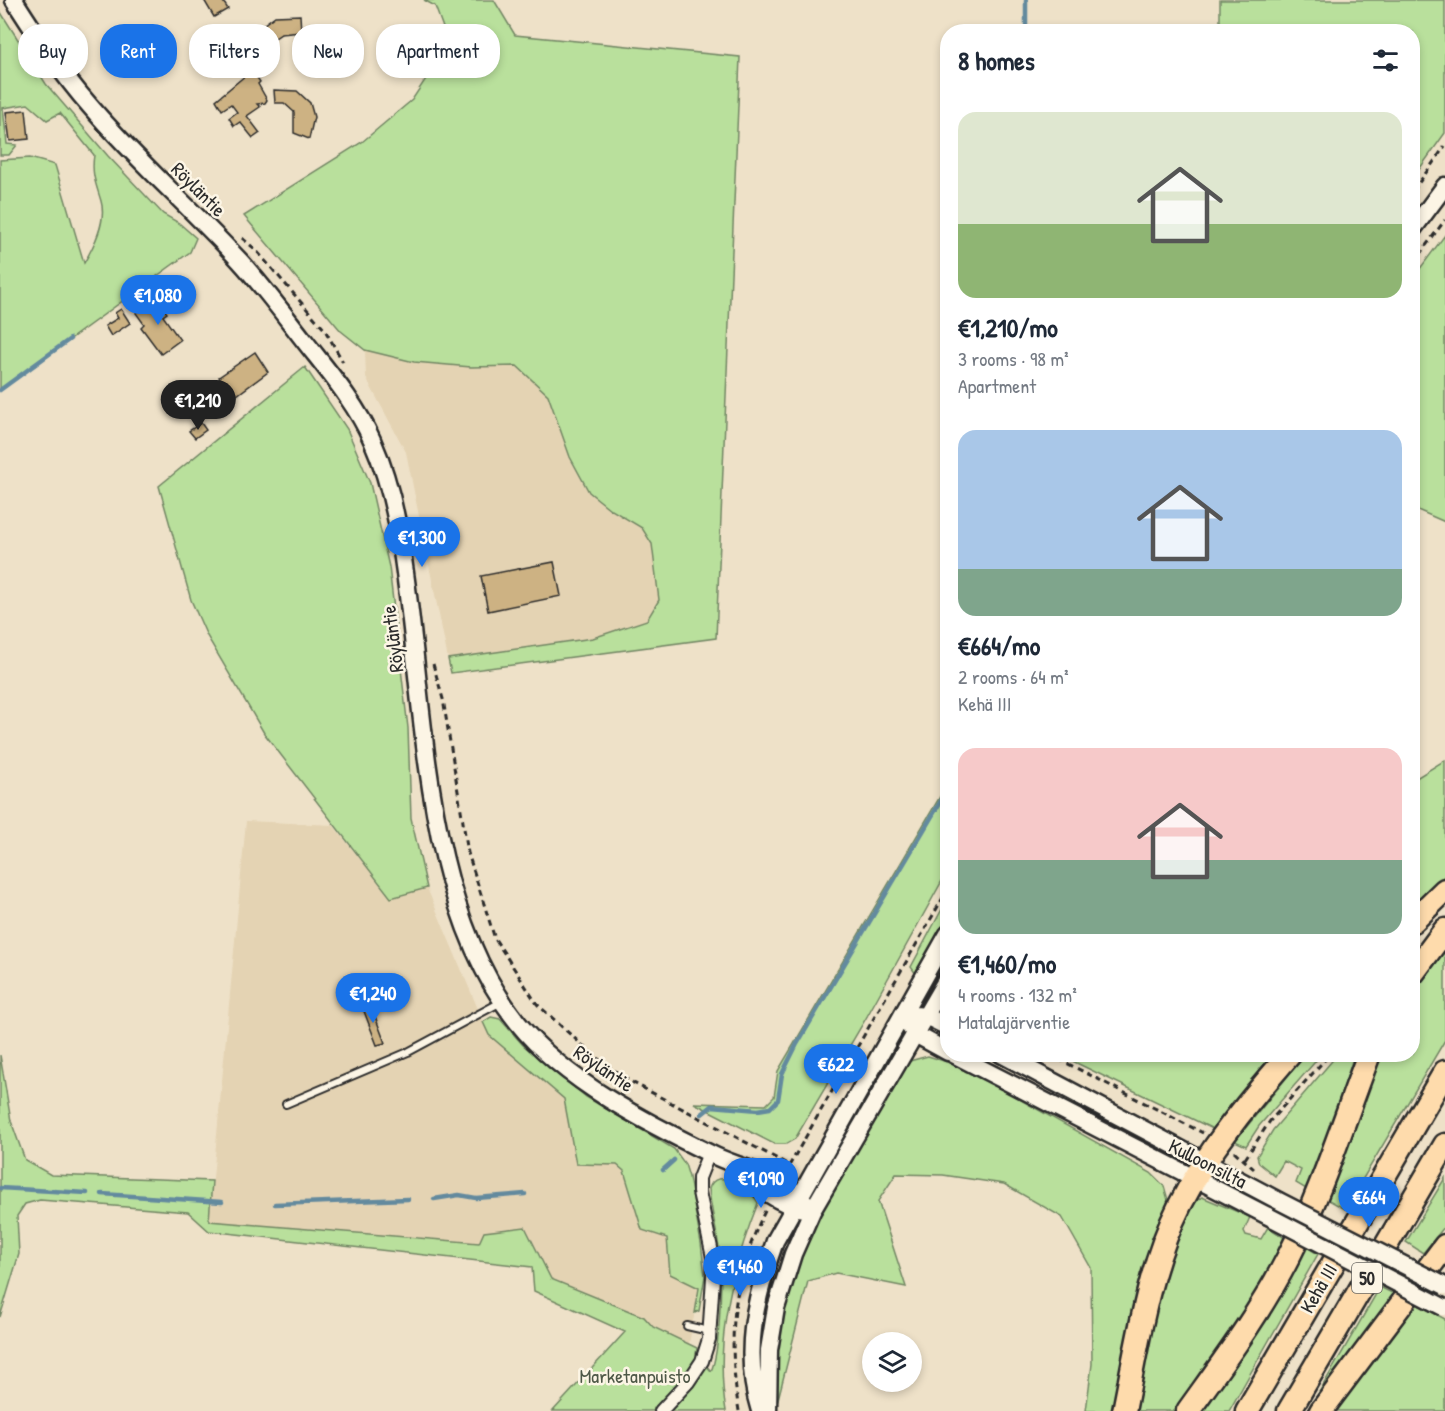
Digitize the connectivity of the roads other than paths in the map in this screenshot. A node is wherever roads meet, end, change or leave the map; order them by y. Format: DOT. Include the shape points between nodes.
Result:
graph roads {
  1 [pos="14,0"];
  2 [pos="1445,186"];
  3 [pos="1420,220"];
  4 [pos="1445,890"];
  5 [pos="1420,914"];
  6 [pos="1445,930"];
  7 [pos="940,948"];
  8 [pos="1420,964"];
  9 [pos="940,991"];
  10 [pos="503,1001"];
  11 [pos="902,1015"];
  12 [pos="926,1016"];
  13 [pos="940,1023"];
  14 [pos="915,1034"];
  15 [pos="940,1048"];
  16 [pos="970,1062"];
  17 [pos="1015,1062"];
  18 [pos="1283,1062"];
  19 [pos="1366,1062"];
  20 [pos="1445,1072"];
  21 [pos="286,1104"];
  22 [pos="1445,1145"];
  23 [pos="709,1153"];
  24 [pos="1200,1170"];
  25 [pos="796,1200"];
  26 [pos="813,1211"];
  27 [pos="1445,1246"];
  28 [pos="1445,1286"];
  29 [pos="1444,1307"];
  30 [pos="687,1326"];
  31 [pos="710,1331"];
  32 [pos="661,1411"];
  33 [pos="760,1411"];
  34 [pos="768,1411"];
  35 [pos="1124,1411"];
  36 [pos="1188,1411"];
  37 [pos="1247,1411"];
  38 [pos="1289,1411"];
  39 [pos="1321,1411"];
  1 -- 10 [label="main road, Röyläntie" via="90,106 242,263 334,379 370,434 387,475 403,558 428,764 447,865 469,938"];
  2 -- 3 [label="main road"];
  4 -- 5 [label="highway"];
  6 -- 8 [label="highway"];
  7 -- 11 [label="main road"];
  9 -- 12 [label="main road"];
  10 -- 21 [label="lane" via="408,1052"];
  10 -- 23 [label="main road, Röyläntie" via="518,1023 563,1067 615,1102"];
  11 -- 12 [label="main road"];
  11 -- 14 [label="main road"];
  11 -- 25 [label="main road"];
  12 -- 13 [label="main road"];
  12 -- 14 [label="main road"];
  14 -- 15 [label="main road"];
  14 -- 26 [label="main road"];
  16 -- 24 [label="main road, Kulloonsilta"];
  17 -- 24 [label="main road, Kulloonsilta"];
  18 -- 24 [label="highway"];
  19 -- 36 [label="highway" via="1288,1259 1254,1318"];
  20 -- 37 [label="highway, Kehä III / 50"];
  22 -- 38 [label="highway, Kehä III / 50"];
  23 -- 25 [label="main road, Röyläntie" via="768,1176"];
  23 -- 31 [label="street" via="699,1178 699,1192 714,1262"];
  24 -- 28 [label="main road, Kulloonsilta, bridge" via="1277,1200"];
  24 -- 29 [label="main road, Kulloonsilta, bridge" via="1268,1216"];
  24 -- 35 [label="highway" via="1179,1206 1157,1265"];
  25 -- 26 [label="main road, Röyläntie"];
  25 -- 33 [label="main road" via="775,1241 760,1284 750,1342 751,1375"];
  26 -- 34 [label="main road" via="793,1254 776,1308 769,1350"];
  27 -- 39 [label="highway"];
  30 -- 31 [label="lane"];
  31 -- 32 [label="street" via="702,1361"];
}
